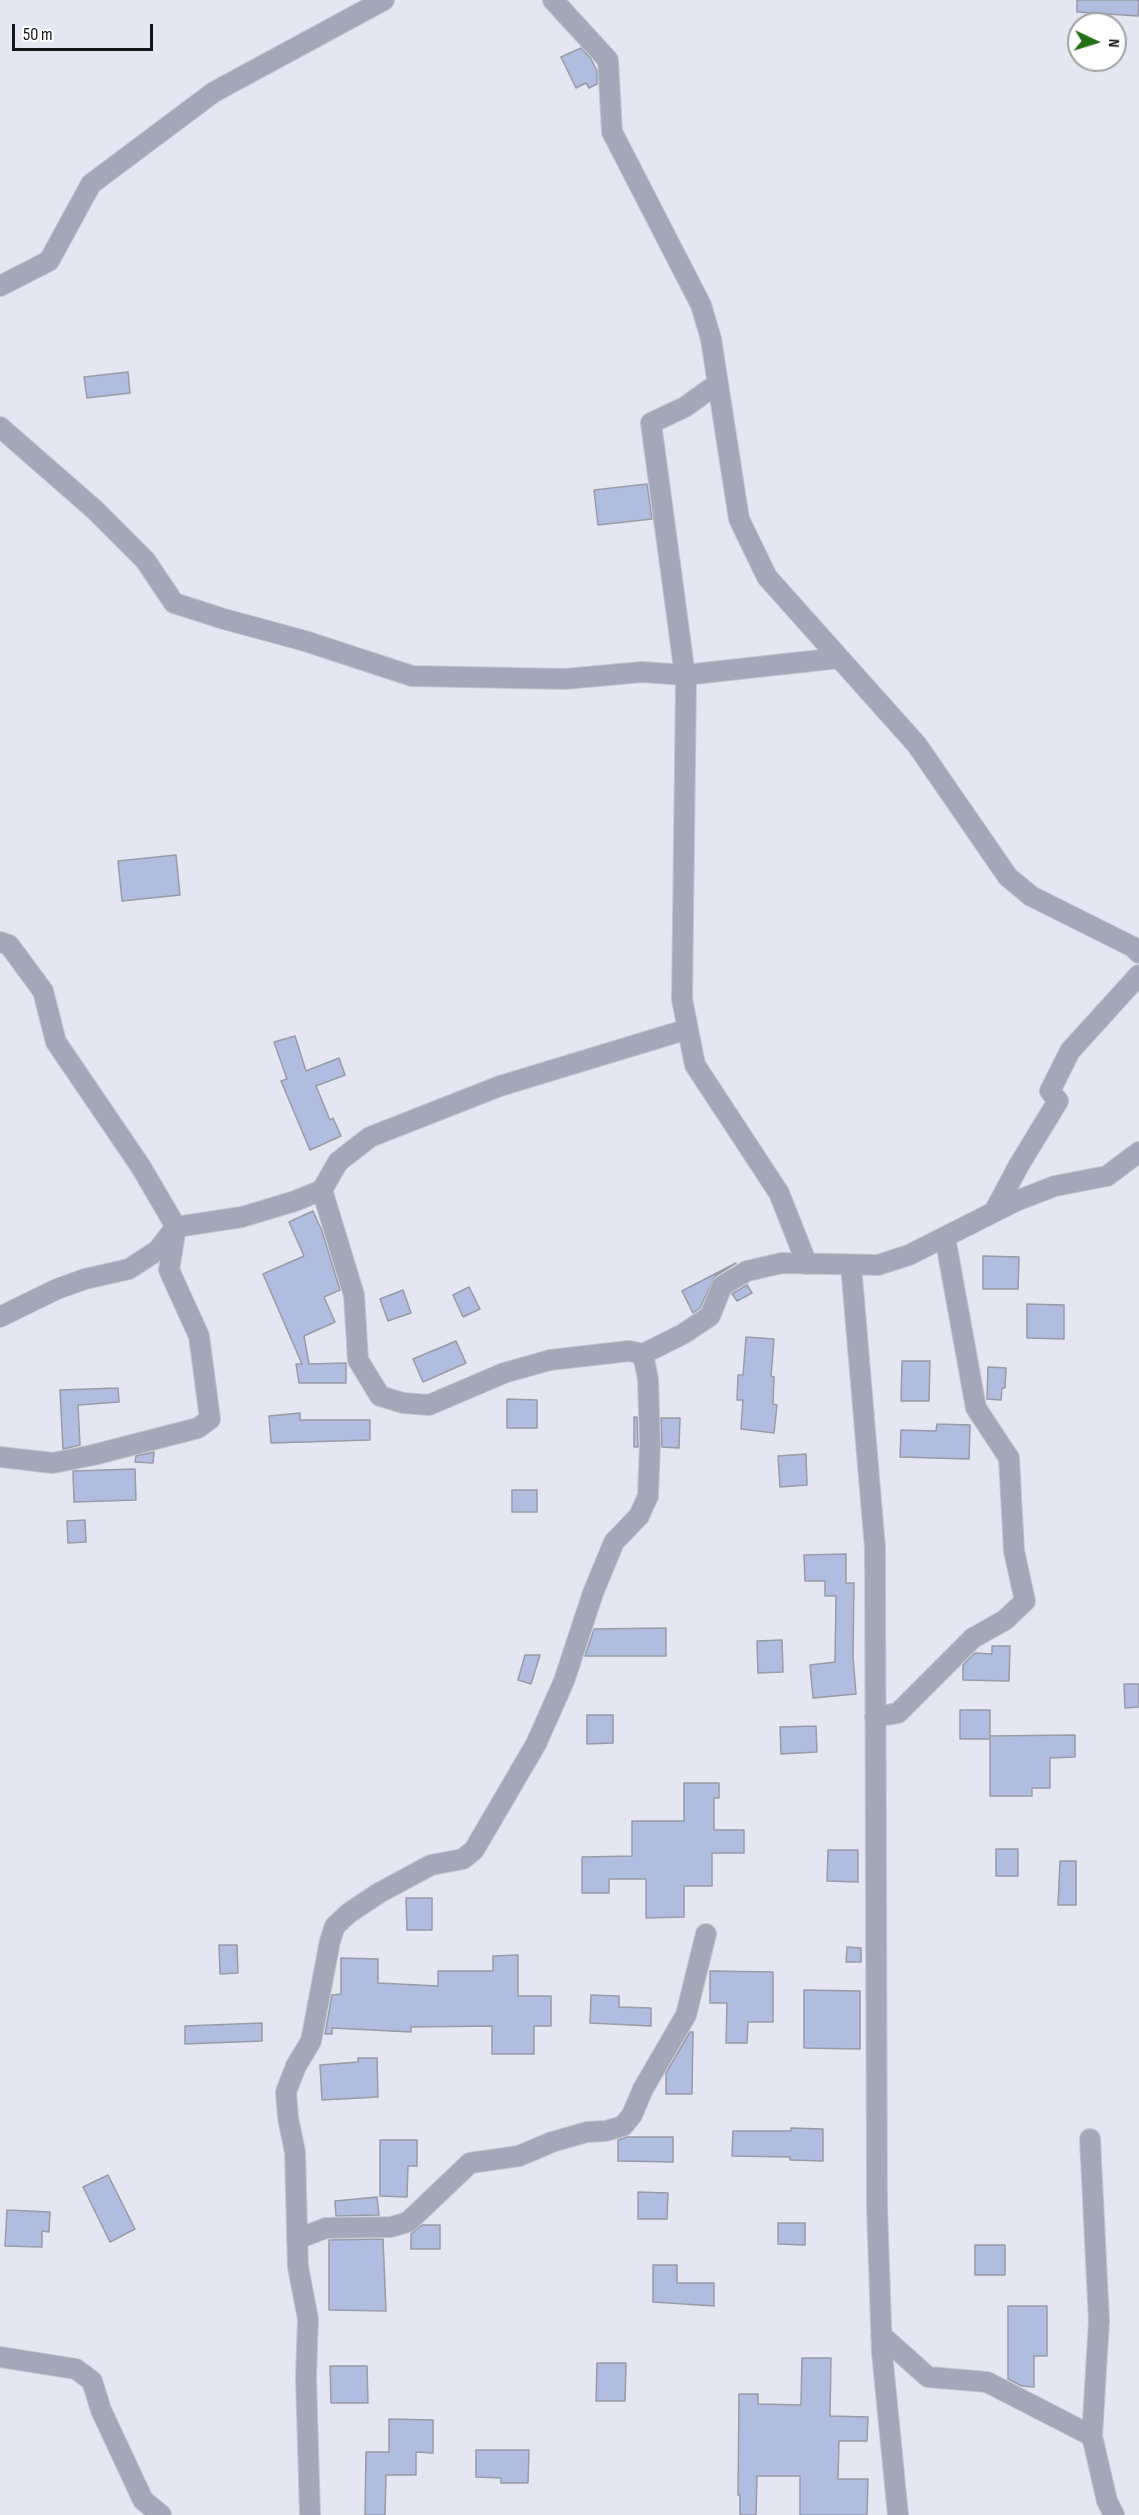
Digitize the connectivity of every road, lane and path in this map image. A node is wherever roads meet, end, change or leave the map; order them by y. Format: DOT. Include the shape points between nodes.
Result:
graph roads {
  1 [pos="384,0"];
  2 [pos="553,0"];
  3 [pos="0,286"];
  4 [pos="717,384"];
  5 [pos="0,427"];
  6 [pos="839,658"];
  7 [pos="685,675"];
  8 [pos="0,942"];
  9 [pos="1137,945"];
  10 [pos="1139,975"];
  11 [pos="688,1029"];
  12 [pos="1139,1152"];
  13 [pos="322,1190"];
  14 [pos="994,1212"];
  15 [pos="176,1227"];
  16 [pos="945,1237"];
  17 [pos="807,1264"];
  18 [pos="851,1265"];
  19 [pos="0,1317"];
  20 [pos="643,1354"];
  21 [pos="0,1457"];
  22 [pos="875,1717"];
  23 [pos="706,1934"];
  24 [pos="1090,2139"];
  25 [pos="297,2239"];
  26 [pos="881,2335"];
  27 [pos="0,2357"];
  28 [pos="1092,2436"];
  29 [pos="161,2515"];
  30 [pos="310,2515"];
  31 [pos="898,2515"];
  32 [pos="1114,2515"];
  1 -- 3 [label="street" via="214,92 91,184 50,261"];
  2 -- 4 [label="street" via="608,60 612,132 701,305 711,339"];
  4 -- 6 [label="street" via="739,519 767,577"];
  4 -- 7 [label="street" via="685,407 651,423"];
  5 -- 7 [label="street" via="145,560 174,603 412,676 565,679 642,672"];
  6 -- 7 [label="street"];
  6 -- 9 [label="street" via="917,746 1008,877 1031,896"];
  7 -- 11 [label="street" via="682,999"];
  8 -- 15 [label="street" via="9,945 43,991 56,1042 141,1167"];
  10 -- 14 [label="street" via="1070,1052 1050,1091 1058,1101"];
  11 -- 13 [label="street" via="500,1086 370,1137 338,1162"];
  11 -- 17 [label="street" via="695,1065 780,1193"];
  12 -- 14 [label="street" via="1107,1176 1054,1186"];
  13 -- 15 [label="street" via="242,1217"];
  13 -- 20 [label="street" via="354,1295 358,1360 380,1396 429,1405 504,1373 550,1360 629,1351"];
  14 -- 16 [label="street"];
  15 -- 19 [label="street" via="158,1250 129,1269 57,1289"];
  15 -- 21 [label="street" via="169,1270 199,1336 210,1419 198,1428 54,1463"];
  16 -- 18 [label="street" via="878,1265"];
  16 -- 22 [label="street" via="976,1408 1009,1458 1014,1551 1025,1601 1005,1620 973,1638 898,1713"];
  17 -- 18 [label="street"];
  17 -- 20 [label="street" via="782,1263 747,1270 722,1286 710,1316"];
  18 -- 22 [label="street" via="875,1548"];
  20 -- 25 [label="street" via="648,1379 648,1496 639,1516 614,1542 564,1682 536,1744 474,1850 463,1859 431,1865 411,1874 335,1926 311,2041 286,2092 295,2152"];
  22 -- 26 [label="street"];
  23 -- 25 [label="street" via="686,2015 623,2126 569,2137 519,2156 470,2163 408,2222 391,2228 326,2228"];
  24 -- 28 [label="street" via="1099,2321"];
  25 -- 30 [label="street" via="308,2319"];
  26 -- 28 [label="street" via="928,2377 987,2382"];
  26 -- 31 [label="street"];
  27 -- 29 [label="street" via="76,2368 92,2381 101,2410 143,2500"];
  28 -- 32 [label="street"];
}
